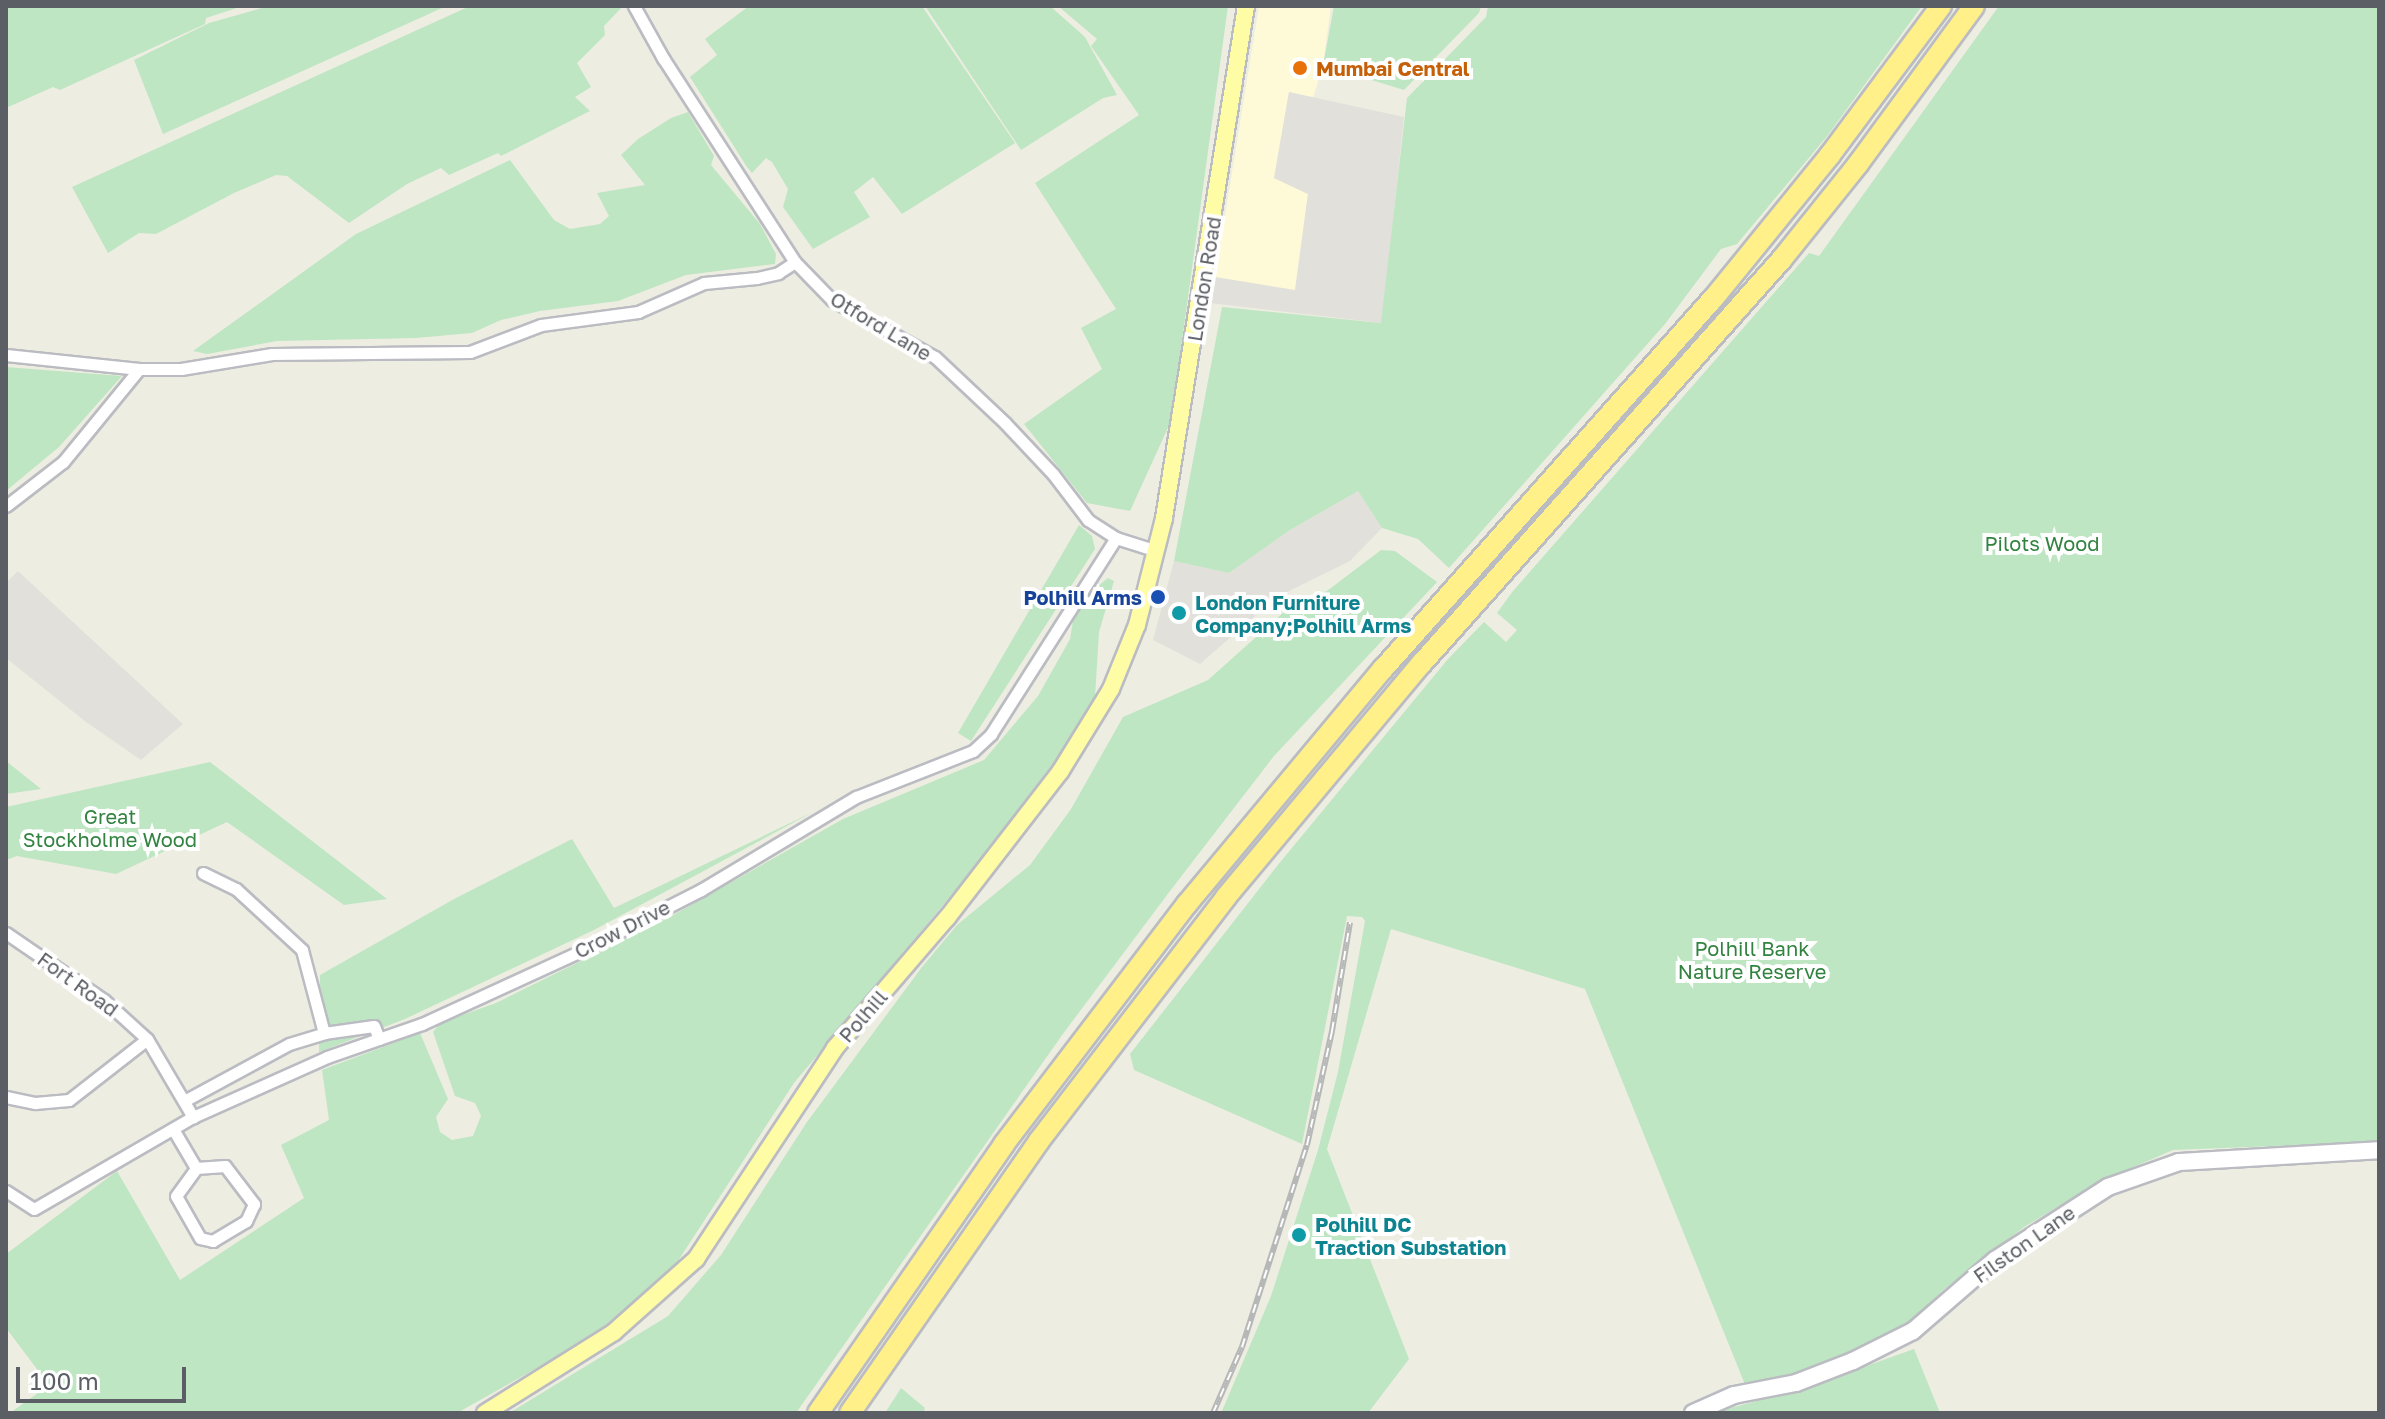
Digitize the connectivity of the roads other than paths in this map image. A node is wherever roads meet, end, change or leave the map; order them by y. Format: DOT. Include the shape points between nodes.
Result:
graph roads {
  1 [pos="634,6"];
  2 [pos="1246,6"];
  3 [pos="1941,6"];
  4 [pos="1974,6"];
  5 [pos="795,262"];
  6 [pos="6,355"];
  7 [pos="139,369"];
  8 [pos="6,506"];
  9 [pos="1116,538"];
  10 [pos="1157,551"];
  11 [pos="203,873"];
  12 [pos="6,933"];
  13 [pos="324,1033"];
  14 [pos="147,1039"];
  15 [pos="379,1039"];
  16 [pos="6,1097"];
  17 [pos="184,1101"];
  18 [pos="193,1117"];
  19 [pos="173,1129"];
  20 [pos="2379,1150"];
  21 [pos="196,1168"];
  22 [pos="6,1191"];
  23 [pos="485,1413"];
  24 [pos="818,1413"];
  25 [pos="850,1413"];
  26 [pos="1693,1413"];
  1 -- 5 [label="street, Otford Lane"];
  2 -- 10 [label="main road, London Road"];
  3 -- 24 [label="highway" via="1723,288 1383,669 1187,904 1004,1144"];
  4 -- 25 [label="highway" via="1782,259 1422,663 1216,909 1039,1141"];
  5 -- 7 [label="street" via="757,278 704,283 638,312 541,325 470,352 272,354 181,369"];
  5 -- 9 [label="street, Otford Lane" via="832,300 935,357 1047,467 1088,520"];
  6 -- 7 [label="street"];
  7 -- 8 [label="street" via="63,462"];
  9 -- 10 [label="street, Otford Lane"];
  9 -- 15 [label="street, Crow Drive" via="991,734 973,751 856,797 701,890 585,949"];
  10 -- 23 [label="main road, Polhill" via="1129,649 1078,746 947,918 835,1048 696,1259 614,1332"];
  11 -- 13 [label="street" via="236,889 302,950"];
  12 -- 14 [label="street, Fort Road" via="104,1000"];
  13 -- 15 [label="street" via="374,1026"];
  13 -- 17 [label="street" via="289,1044"];
  14 -- 16 [label="street" via="69,1100 35,1103"];
  14 -- 17 [label="street, Fort Road"];
  15 -- 18 [label="street, Crow Drive"];
  17 -- 18 [label="street, Fort Road"];
  18 -- 19 [label="street, Crow Drive"];
  19 -- 21 [label="street"];
  19 -- 22 [label="street, Crow Drive" via="34,1209"];
  20 -- 26 [label="street, Filston Lane" via="2179,1162 2108,1187 1995,1260 1913,1331 1796,1383 1734,1395"];
  21 -- 21 [label="street" via="176,1196 200,1238 213,1241 246,1221 254,1204 225,1166"];
}
